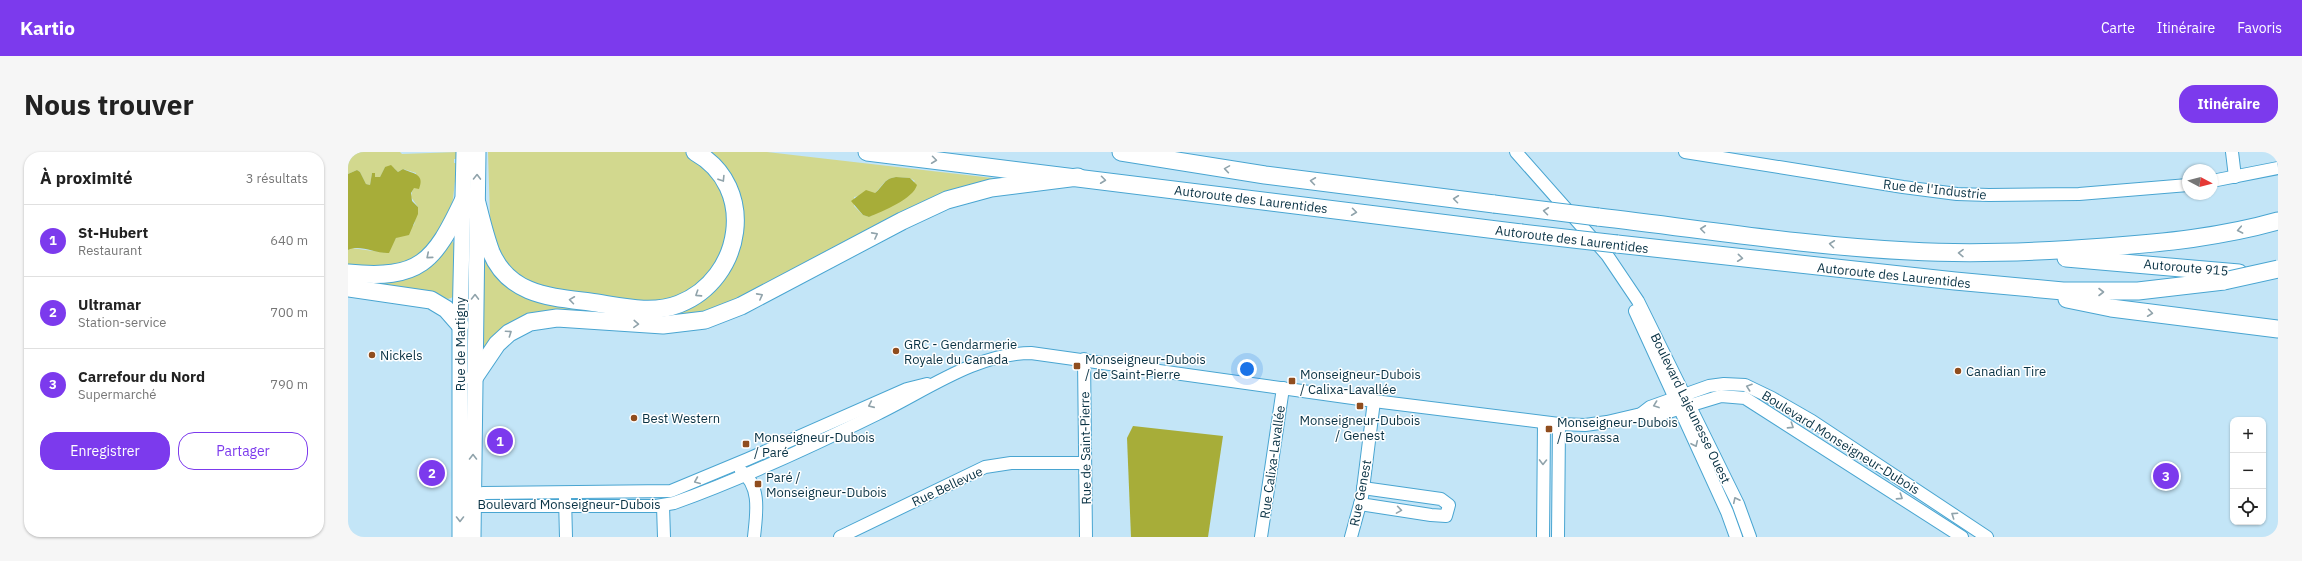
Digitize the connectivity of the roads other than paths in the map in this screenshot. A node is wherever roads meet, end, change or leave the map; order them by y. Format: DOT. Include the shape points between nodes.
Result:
graph roads {
  1 [pos="464,152"];
  2 [pos="478,152"];
  3 [pos="695,152"];
  4 [pos="867,152"];
  5 [pos="1120,152"];
  6 [pos="1516,152"];
  7 [pos="1685,152"];
  8 [pos="2232,152"];
  9 [pos="2278,168"];
  10 [pos="1078,177"];
  11 [pos="2235,177"];
  12 [pos="2218,180"];
  13 [pos="2182,185"];
  14 [pos="470,202"];
  15 [pos="2278,221"];
  16 [pos="2000,254"];
  17 [pos="2278,269"];
  18 [pos="348,273"];
  19 [pos="2278,277"];
  20 [pos="2007,286"];
  21 [pos="348,288"];
  22 [pos="460,325"];
  23 [pos="2278,329"];
  24 [pos="1084,359"];
  25 [pos="474,378"];
  26 [pos="937,382"];
  27 [pos="1283,388"];
  28 [pos="1374,401"];
  29 [pos="1682,402"];
  30 [pos="1544,423"];
  31 [pos="1559,424"];
  32 [pos="1084,463"];
  33 [pos="733,466"];
  34 [pos="746,475"];
  35 [pos="1363,488"];
  36 [pos="565,492"];
  37 [pos="469,501"];
  38 [pos="1360,504"];
  39 [pos="565,506"];
  40 [pos="663,506"];
  41 [pos="843,536"];
  42 [pos="460,537"];
  43 [pos="473,537"];
  44 [pos="566,537"];
  45 [pos="664,537"];
  46 [pos="754,537"];
  47 [pos="1086,537"];
  48 [pos="1261,537"];
  49 [pos="1351,537"];
  50 [pos="1543,537"];
  51 [pos="1558,537"];
  52 [pos="1736,537"];
  53 [pos="1750,537"];
  54 [pos="1962,537"];
  55 [pos="1987,537"];
  1 -- 14 [label="main road, Rue de Martigny"];
  14 -- 2 [label="main road, Rue de Martigny, one-way"];
  3 -- 14 [label="highway, one-way" via="712,165 728,190 735,217 734,236 727,261 709,285 693,297 667,308 648,310 544,296 526,290 506,275 494,258"];
  4 -- 10 [label="highway, Autoroute des Laurentides, one-way"];
  16 -- 5 [label="highway, Autoroute des Laurentides, one-way, bridge" via="1854,247 1265,175"];
  6 -- 29 [label="street, Boulevard Lajeunesse Ouest" via="1607,255 1625,283 1642,326"];
  7 -- 13 [label="street, Rue de l'Industrie" via="1957,194 2079,194"];
  8 -- 11 [label="street"];
  9 -- 11 [label="street"];
  10 -- 20 [label="highway, Autoroute des Laurentides, one-way, bridge" via="1521,233"];
  25 -- 10 [label="highway, one-way" via="497,344 509,333 530,322 557,318 663,325 705,320 741,306 907,218 947,200 991,188"];
  11 -- 12 [label="street"];
  14 -- 18 [label="highway, one-way" via="443,242 421,262 390,274"];
  14 -- 22 [label="main road, Rue de Martigny"];
  25 -- 14 [label="main road, Rue de Martigny, one-way"];
  15 -- 16 [label="highway, Autoroute des Laurentides, one-way" via="2219,234 2143,244"];
  16 -- 19 [label="highway, Autoroute 915" via="2188,267"];
  20 -- 17 [label="highway, Autoroute des Laurentides, one-way, bridge" via="2109,292 2224,281"];
  20 -- 23 [label="highway, one-way" via="2111,308"];
  21 -- 22 [label="highway" via="431,300 446,309"];
  22 -- 37 [label="main road, Rue de Martigny"];
  24 -- 26 [label="street, Boulevard Monseigneur-Dubois" via="1031,353 1008,355 978,364"];
  24 -- 27 [label="street, Boulevard Monseigneur-Dubois"];
  24 -- 32 [label="street, Rue de Saint-Pierre"];
  37 -- 25 [label="main road, Rue de Martigny, one-way"];
  26 -- 33 [label="street, Boulevard Monseigneur-Dubois, one-way" via="907,389"];
  26 -- 34 [label="street, Boulevard Monseigneur-Dubois" via="856,425"];
  27 -- 28 [label="street, Boulevard Monseigneur-Dubois"];
  27 -- 48 [label="street, Rue Calixa-Lavallée"];
  28 -- 30 [label="street, Boulevard Monseigneur-Dubois"];
  28 -- 35 [label="street, Rue Genest"];
  29 -- 31 [label="street, Boulevard Monseigneur-Dubois" via="1652,417 1641,414 1585,425"];
  29 -- 52 [label="street, Boulevard Lajeunesse Ouest, one-way"];
  53 -- 29 [label="street, Boulevard Lajeunesse Ouest, one-way" via="1738,504"];
  29 -- 54 [label="street, Boulevard Monseigneur-Dubois, one-way" via="1721,396 1745,398"];
  55 -- 29 [label="street, Boulevard Monseigneur-Dubois, one-way" via="1812,421 1757,390 1745,385 1724,384"];
  30 -- 31 [label="street, Boulevard Monseigneur-Dubois"];
  30 -- 50 [label="street, one-way"];
  31 -- 51 [label="street"];
  32 -- 41 [label="street, Rue Bellevue" via="985,467"];
  32 -- 47 [label="street, Rue de Saint-Pierre"];
  33 -- 34 [label="street"];
  33 -- 36 [label="street, Boulevard Monseigneur-Dubois, one-way" via="664,492"];
  34 -- 40 [label="street, Boulevard Monseigneur-Dubois"];
  34 -- 46 [label="street" via="756,496"];
  35 -- 38 [label="street, Rue Genest"];
  38 -- 35 [label="street, one-way" via="1446,516 1448,505 1440,499"];
  36 -- 37 [label="street, Boulevard Monseigneur-Dubois" via="483,492"];
  36 -- 39 [label="street"];
  37 -- 39 [label="street, Boulevard Monseigneur-Dubois" via="482,506"];
  37 -- 42 [label="main road, Rue de Martigny, one-way"];
  37 -- 43 [label="main road, Rue de Martigny"];
  38 -- 49 [label="street, Rue Genest"];
  39 -- 40 [label="street, Boulevard Monseigneur-Dubois"];
  39 -- 44 [label="street"];
  40 -- 45 [label="street"];
}
